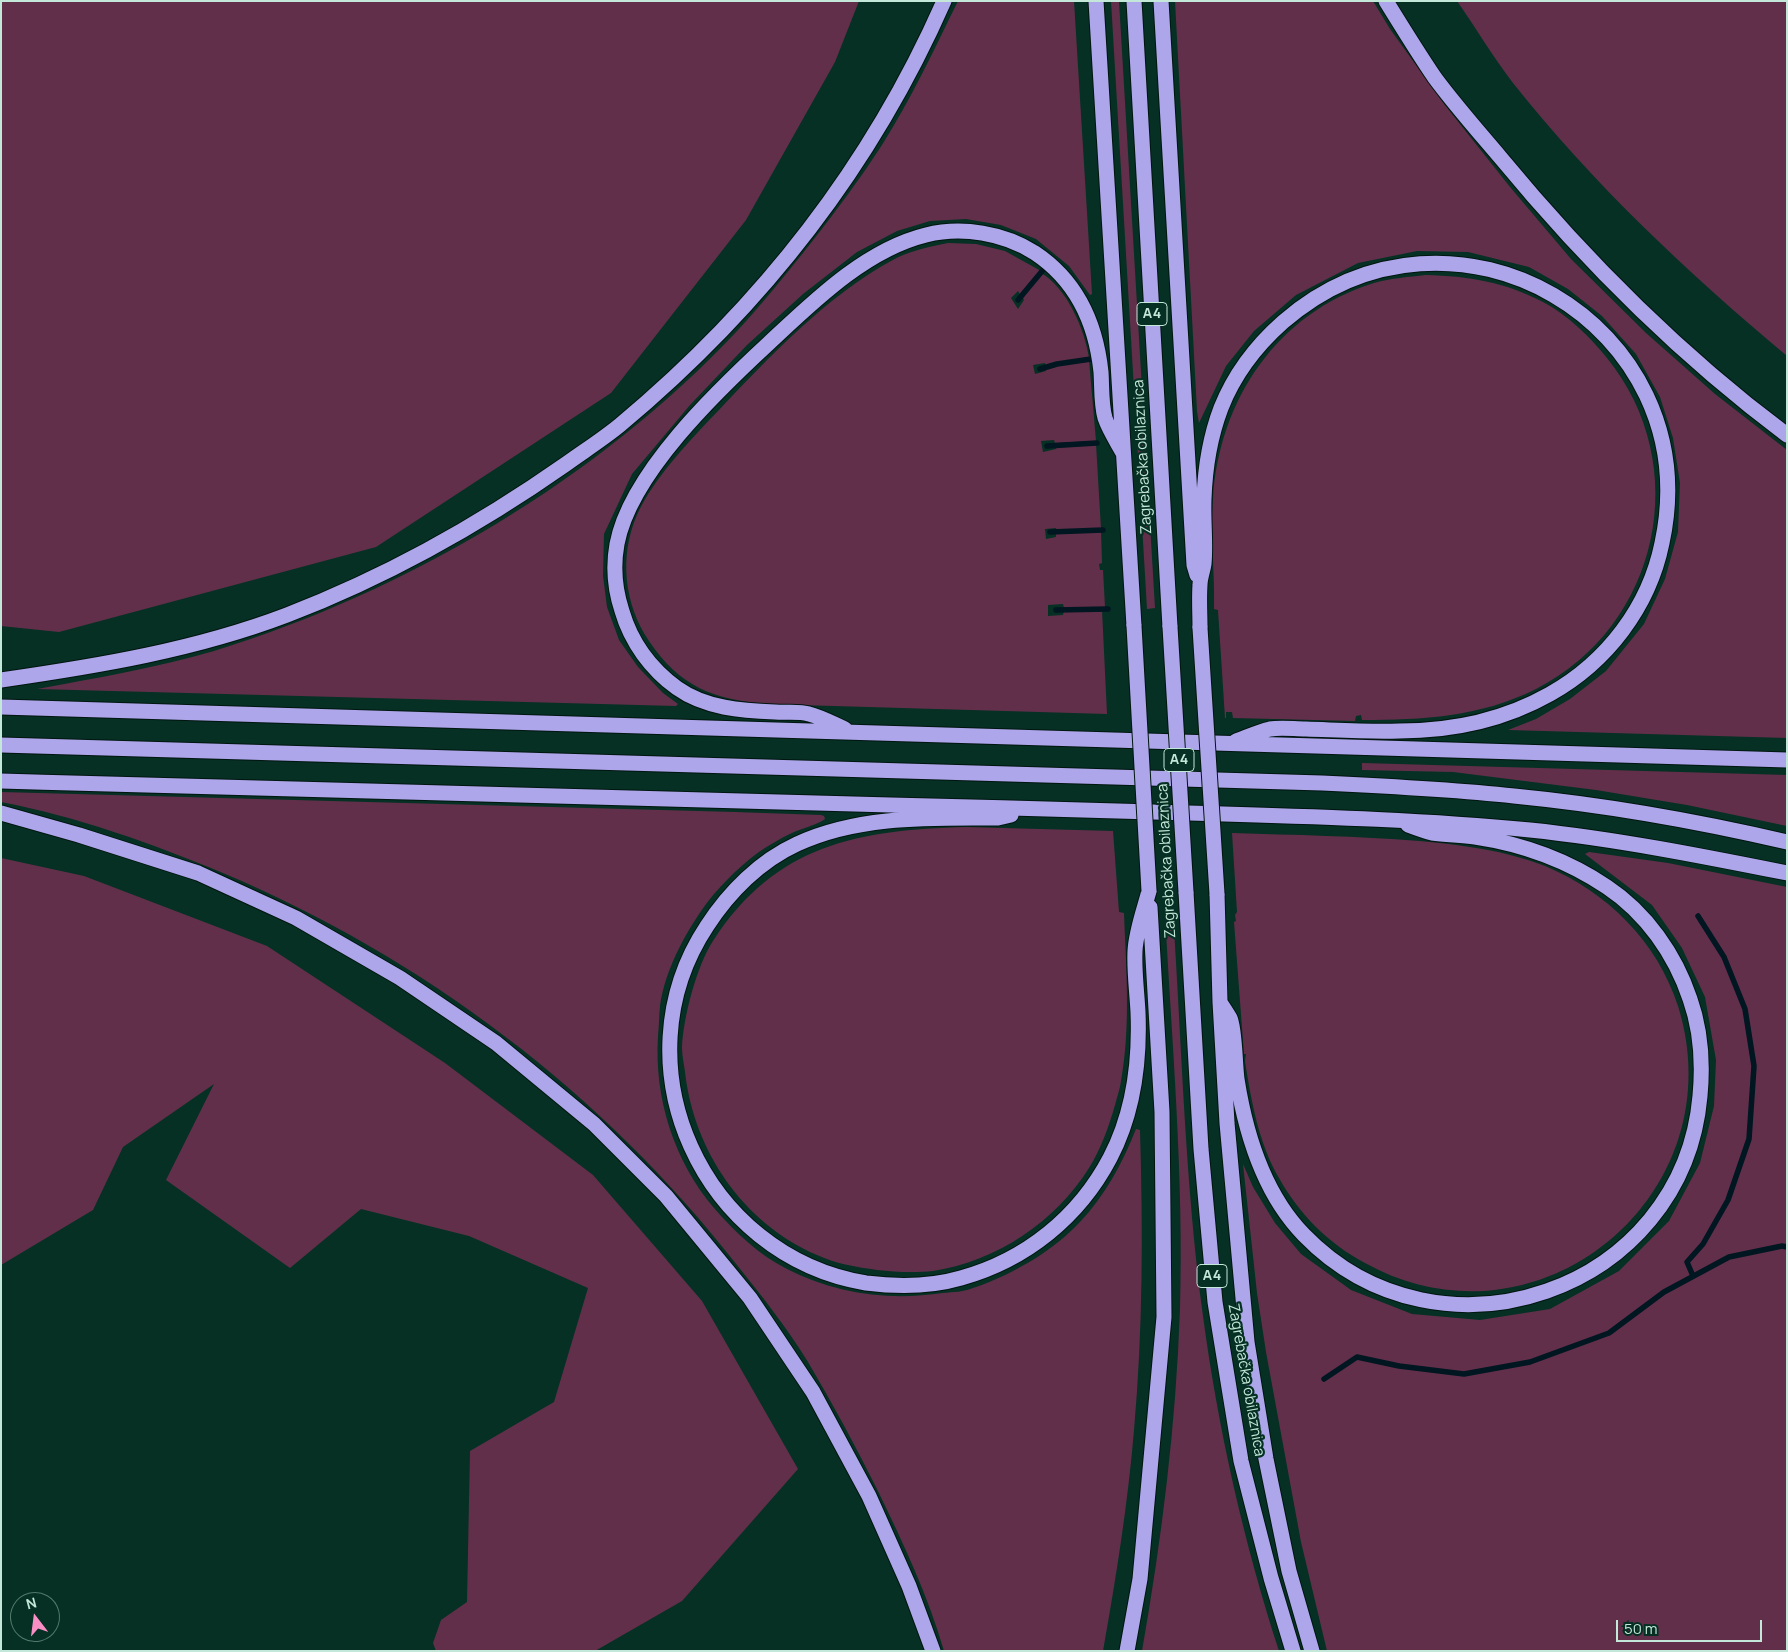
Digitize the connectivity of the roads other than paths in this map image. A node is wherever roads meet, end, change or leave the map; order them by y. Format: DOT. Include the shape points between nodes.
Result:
graph roads {
  1 [pos="944,1"];
  2 [pos="1096,1"];
  3 [pos="1134,1"];
  4 [pos="1161,1"];
  5 [pos="1386,1"];
  6 [pos="1787,435"];
  7 [pos="1123,453"];
  8 [pos="1200,581"];
  9 [pos="1,680"];
  10 [pos="1,707"];
  11 [pos="855,733"];
  12 [pos="1225,744"];
  13 [pos="1,745"];
  14 [pos="1787,760"];
  15 [pos="1,781"];
  16 [pos="1036,808"];
  17 [pos="1,813"];
  18 [pos="1393,820"];
  19 [pos="1787,842"];
  20 [pos="1787,873"];
  21 [pos="1149,891"];
  22 [pos="1220,1002"];
  23 [pos="933,1651"];
  24 [pos="1127,1651"];
  25 [pos="1293,1651"];
  26 [pos="1312,1651"];
  1 -- 9 [label="highway" via="897,98 852,170 794,249 734,319 618,427 456,536 286,616 194,645 92,667"];
  2 -- 7 [label="highway, Zagrebačka obilaznica / A4"];
  3 -- 25 [label="highway, Zagrebačka obilaznica / A4, bridge" via="1201,1149 1214,1302 1241,1461"];
  4 -- 8 [label="highway" via="1194,565"];
  5 -- 6 [label="highway" via="1435,78 1542,208 1646,316 1703,368"];
  7 -- 11 [label="highway" via="1104,417 1096,341 1092,325 1075,291 1063,276 1033,252 983,234 954,232 927,235 897,244 876,256 834,285 719,392 661,458 627,512 615,562 616,591 630,634 649,662 679,690 695,698 742,710 808,714"];
  7 -- 21 [label="highway, Zagrebačka obilaznica / A4, bridge"];
  8 -- 12 [label="highway" via="1204,565 1204,495 1209,452 1221,407 1231,386 1256,349 1295,311 1332,289 1367,274 1409,265 1453,264 1506,273 1536,285 1563,300 1604,334 1639,381 1650,404 1661,436 1669,493 1659,559 1634,616 1597,660 1550,694 1481,721 1453,727 1398,731 1272,729"];
  8 -- 22 [label="highway, bridge"];
  10 -- 11 [label="highway"];
  11 -- 12 [label="highway"];
  12 -- 14 [label="highway"];
  13 -- 19 [label="highway" via="1423,788 1612,808"];
  15 -- 16 [label="highway"];
  16 -- 18 [label="highway"];
  16 -- 21 [label="highway" via="998,818 918,819 870,824 813,837 780,854 750,876 717,911 698,939 676,999 671,1029 674,1094 683,1128 708,1179 726,1204 770,1245 816,1269 847,1280 909,1286 978,1274 1020,1253 1059,1225 1099,1177 1114,1150 1126,1115 1133,1089 1138,1043 1135,949"];
  17 -- 23 [label="highway" via="198,873 296,918 400,978 496,1043 594,1124 666,1196 744,1290 812,1392 869,1496 909,1586"];
  18 -- 20 [label="highway" via="1543,832 1650,847"];
  18 -- 22 [label="highway" via="1429,832 1503,842 1540,852 1578,869 1609,888 1637,912 1656,933 1674,963 1691,1001 1699,1033 1702,1062 1699,1111 1683,1165 1667,1196 1630,1241 1580,1278 1553,1290 1503,1303 1462,1305 1429,1302 1356,1276 1304,1234 1267,1184 1243,1109 1232,1020"];
  21 -- 24 [label="highway, Zagrebačka obilaznica" via="1162,1112 1164,1316 1140,1578"];
  22 -- 26 [label="highway" via="1227,1122 1247,1342 1289,1572"];
}
